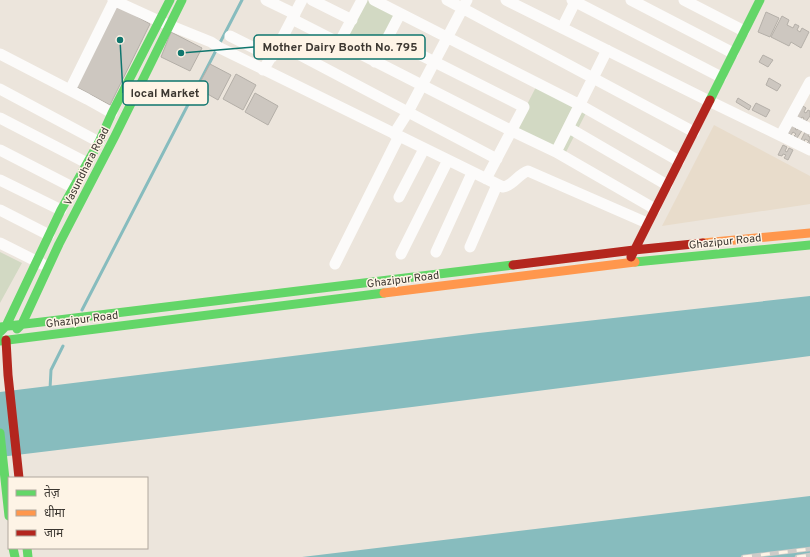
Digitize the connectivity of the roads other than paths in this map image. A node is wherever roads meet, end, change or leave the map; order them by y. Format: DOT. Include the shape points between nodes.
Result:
graph roads {
  1 [pos="113,0"];
  2 [pos="170,0"];
  3 [pos="182,0"];
  4 [pos="266,0"];
  5 [pos="302,0"];
  6 [pos="312,0"];
  7 [pos="362,0"];
  8 [pos="374,0"];
  9 [pos="446,0"];
  10 [pos="506,0"];
  11 [pos="574,0"];
  12 [pos="684,0"];
  13 [pos="757,1"];
  14 [pos="639,2"];
  15 [pos="465,4"];
  16 [pos="400,14"];
  17 [pos="293,17"];
  18 [pos="352,20"];
  19 [pos="159,21"];
  20 [pos="170,26"];
  21 [pos="562,28"];
  22 [pos="744,31"];
  23 [pos="230,36"];
  24 [pos="388,38"];
  25 [pos="447,38"];
  26 [pos="339,43"];
  27 [pos="279,44"];
  28 [pos="607,50"];
  29 [pos="733,53"];
  30 [pos="0,54"];
  31 [pos="272,57"];
  32 [pos="375,62"];
  33 [pos="435,62"];
  34 [pos="263,70"];
  35 [pos="721,77"];
  36 [pos="594,78"];
  37 [pos="810,83"];
  38 [pos="422,85"];
  39 [pos="0,89"];
  40 [pos="70,90"];
  41 [pos="709,101"];
  42 [pos="800,101"];
  43 [pos="580,105"];
  44 [pos="810,107"];
  45 [pos="408,112"];
  46 [pos="112,113"];
  47 [pos="0,118"];
  48 [pos="790,118"];
  49 [pos="568,128"];
  50 [pos="810,130"];
  51 [pos="512,131"];
  52 [pos="694,132"];
  53 [pos="397,135"];
  54 [pos="781,135"];
  55 [pos="99,142"];
  56 [pos="424,149"];
  57 [pos="0,150"];
  58 [pos="810,150"];
  59 [pos="556,152"];
  60 [pos="497,159"];
  61 [pos="448,160"];
  62 [pos="679,161"];
  63 [pos="87,163"];
  64 [pos="472,173"];
  65 [pos="486,179"];
  66 [pos="0,180"];
  67 [pos="497,185"];
  68 [pos="667,185"];
  69 [pos="74,188"];
  70 [pos="399,197"];
  71 [pos="655,209"];
  72 [pos="0,210"];
  73 [pos="61,210"];
  74 [pos="647,223"];
  75 [pos="810,233"];
  76 [pos="49,235"];
  77 [pos="0,243"];
  78 [pos="810,245"];
  79 [pos="470,247"];
  80 [pos="634,250"];
  81 [pos="436,252"];
  82 [pos="401,254"];
  83 [pos="37,261"];
  84 [pos="628,263"];
  85 [pos="335,264"];
  86 [pos="48,267"];
  87 [pos="22,324"];
  88 [pos="2,328"];
  89 [pos="3,340"];
  90 [pos="0,433"];
  91 [pos="18,476"];
  92 [pos="8,506"];
  1 -- 19 [label="street"];
  1 -- 40 [label="street"];
  2 -- 19 [label="main road, Vasundhara Road"];
  3 -- 20 [label="main road, Vasundhara Road"];
  4 -- 17 [label="street"];
  5 -- 17 [label="street"];
  6 -- 18 [label="street"];
  7 -- 18 [label="street"];
  8 -- 16 [label="street"];
  9 -- 15 [label="street"];
  10 -- 21 [label="street"];
  11 -- 21 [label="street"];
  11 -- 35 [label="street"];
  12 -- 22 [label="street"];
  13 -- 22 [label="main road"];
  14 -- 29 [label="street"];
  15 -- 25 [label="street"];
  15 -- 36 [label="street"];
  16 -- 24 [label="street"];
  16 -- 25 [label="street"];
  17 -- 26 [label="street"];
  17 -- 27 [label="street"];
  18 -- 26 [label="street"];
  19 -- 20 [label="street"];
  19 -- 46 [label="main road, Vasundhara Road"];
  20 -- 34 [label="street" via="215,45"];
  20 -- 86 [label="main road, Vasundhara Road"];
  21 -- 28 [label="street"];
  22 -- 29 [label="main road"];
  23 -- 31 [label="street"];
  24 -- 32 [label="street"];
  24 -- 33 [label="street"];
  25 -- 33 [label="street"];
  25 -- 43 [label="street"];
  26 -- 32 [label="street"];
  27 -- 31 [label="street"];
  27 -- 45 [label="street"];
  28 -- 36 [label="street"];
  28 -- 41 [label="street"];
  29 -- 35 [label="main road"];
  30 -- 40 [label="street"];
  31 -- 34 [label="street"];
  32 -- 38 [label="street"];
  33 -- 38 [label="street"];
  33 -- 51 [label="street" via="524,107"];
  34 -- 53 [label="street"];
  35 -- 41 [label="main road"];
  36 -- 43 [label="street"];
  36 -- 52 [label="street"];
  37 -- 42 [label="street"];
  38 -- 45 [label="street"];
  38 -- 51 [label="street"];
  39 -- 55 [label="street"];
  40 -- 46 [label="street"];
  41 -- 52 [label="main road"];
  41 -- 54 [label="street"];
  42 -- 44 [label="street"];
  42 -- 48 [label="street"];
  43 -- 49 [label="street"];
  43 -- 62 [label="street"];
  45 -- 53 [label="street"];
  45 -- 60 [label="street"];
  46 -- 55 [label="main road, Vasundhara Road"];
  47 -- 63 [label="street"];
  48 -- 50 [label="street"];
  48 -- 54 [label="street"];
  49 -- 59 [label="street"];
  49 -- 68 [label="street"];
  51 -- 59 [label="street"];
  51 -- 60 [label="street"];
  52 -- 62 [label="main road"];
  53 -- 56 [label="street"];
  53 -- 85 [label="street"];
  54 -- 58 [label="street"];
  55 -- 63 [label="main road, Vasundhara Road"];
  56 -- 61 [label="street"];
  56 -- 70 [label="street"];
  57 -- 69 [label="street"];
  59 -- 71 [label="street"];
  60 -- 65 [label="street"];
  61 -- 64 [label="street"];
  61 -- 82 [label="street"];
  62 -- 68 [label="main road"];
  63 -- 69 [label="main road, Vasundhara Road"];
  64 -- 65 [label="street"];
  64 -- 81 [label="street"];
  65 -- 67 [label="street"];
  66 -- 73 [label="street"];
  67 -- 74 [label="street" via="508,186 528,171"];
  67 -- 79 [label="street"];
  68 -- 71 [label="main road"];
  69 -- 73 [label="main road, Vasundhara Road"];
  71 -- 74 [label="main road"];
  72 -- 76 [label="street"];
  73 -- 76 [label="main road, Vasundhara Road"];
  74 -- 80 [label="main road"];
  75 -- 80 [label="main road, Ghazipur Road"];
  76 -- 83 [label="main road, Vasundhara Road"];
  77 -- 83 [label="street"];
  78 -- 84 [label="main road, Ghazipur Road"];
  80 -- 84 [label="main road"];
  80 -- 87 [label="main road, Ghazipur Road"];
  83 -- 86 [label="street"];
  83 -- 88 [label="main road, Vasundhara Road"];
  84 -- 89 [label="main road, Ghazipur Road"];
  86 -- 87 [label="main road, Vasundhara Road"];
  87 -- 88 [label="main road, Ghazipur Road"];
  87 -- 89 [label="main road, Vasundhara Road"];
  89 -- 91 [label="main road"];
  90 -- 92 [label="main road"];
}
